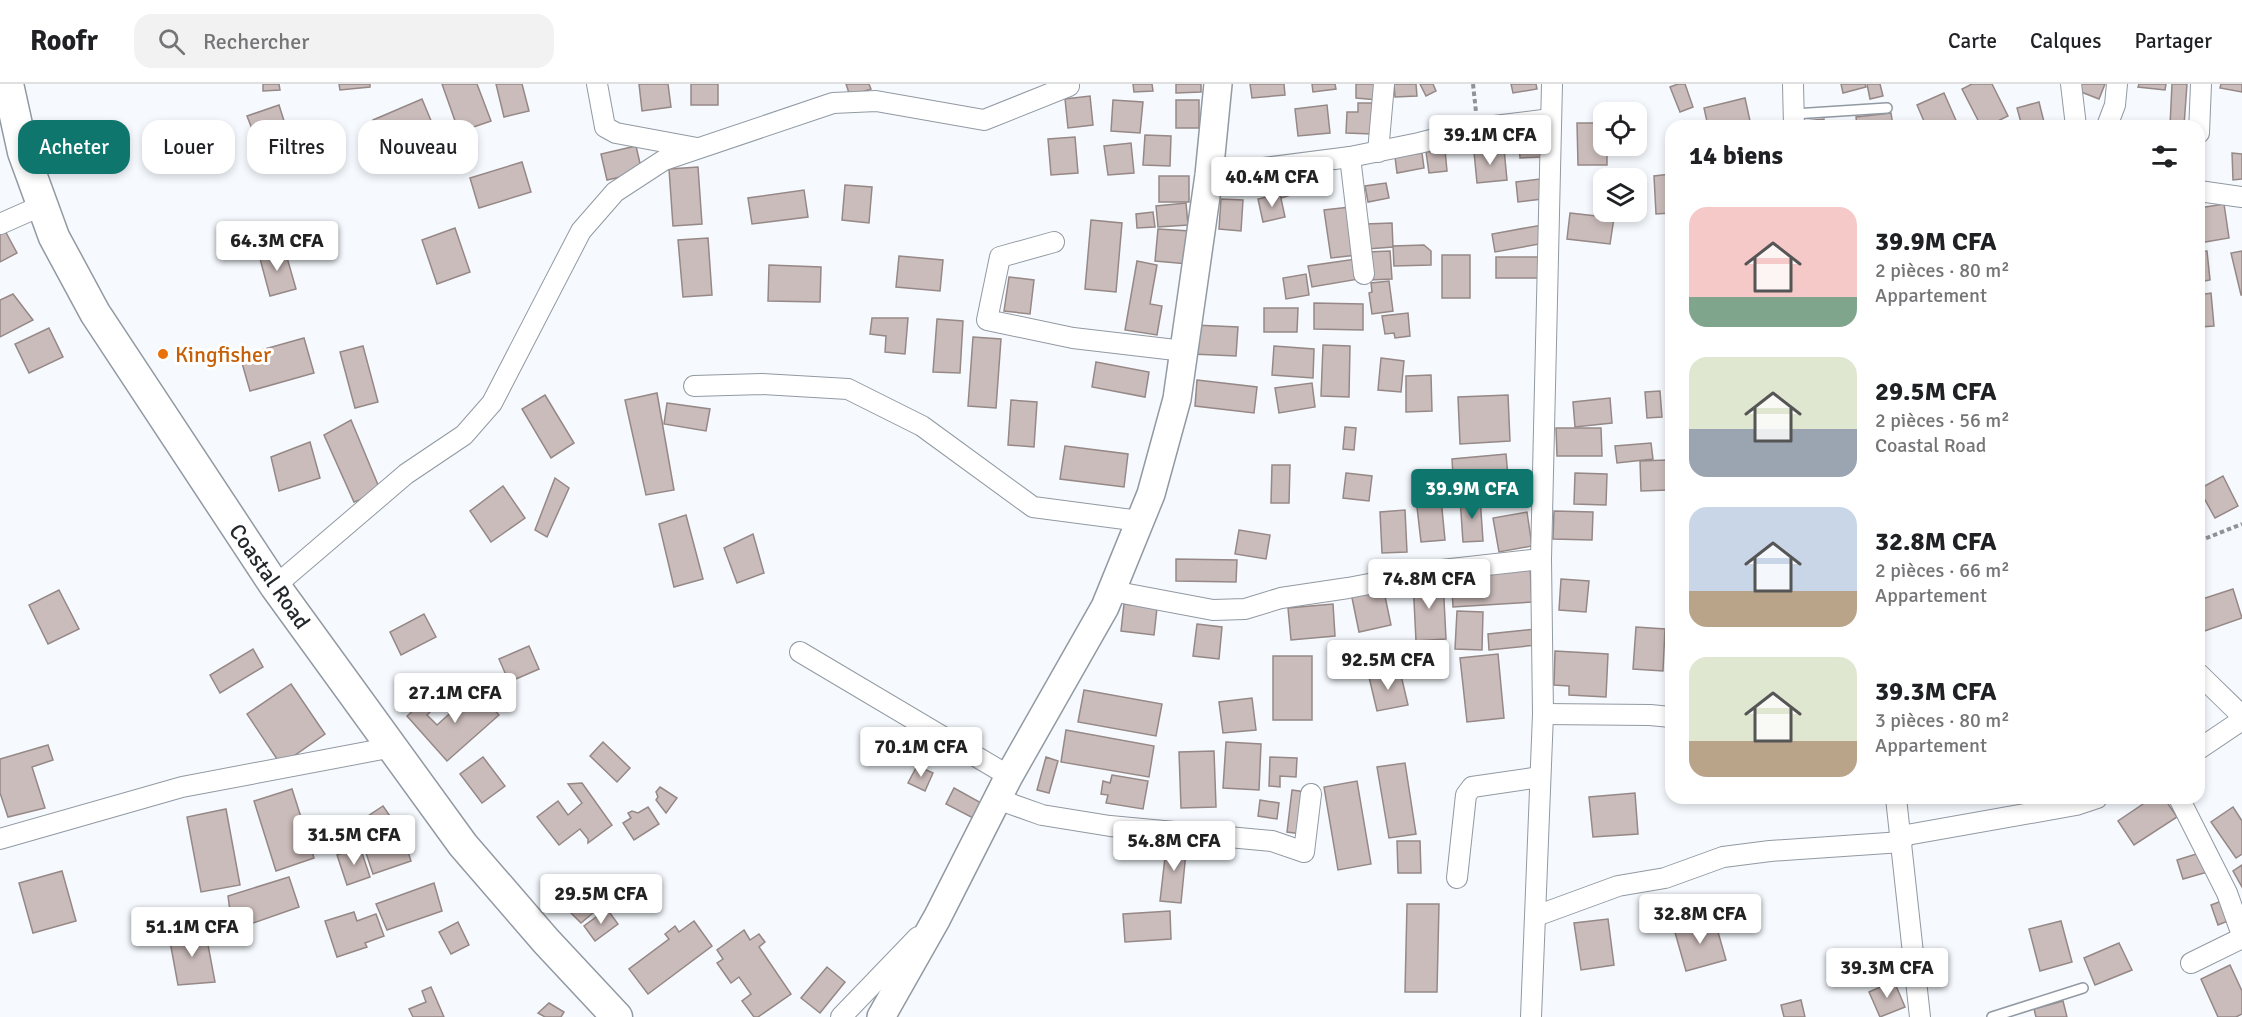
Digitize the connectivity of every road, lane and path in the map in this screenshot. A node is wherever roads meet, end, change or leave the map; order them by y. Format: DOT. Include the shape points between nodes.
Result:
graph roads {
  1 [pos="8,84"];
  2 [pos="597,84"];
  3 [pos="1218,84"];
  4 [pos="1384,84"];
  5 [pos="1473,84"];
  6 [pos="1552,84"];
  7 [pos="1793,84"];
  8 [pos="2071,84"];
  9 [pos="2117,84"];
  10 [pos="2201,84"];
  11 [pos="1069,86"];
  12 [pos="1887,108"];
  13 [pos="1551,119"];
  14 [pos="1794,120"];
  15 [pos="2075,120"];
  16 [pos="2109,120"];
  17 [pos="2200,120"];
  18 [pos="1478,128"];
  19 [pos="699,148"];
  20 [pos="1378,152"];
  21 [pos="1350,157"];
  22 [pos="1209,175"];
  23 [pos="2205,192"];
  24 [pos="2242,197"];
  25 [pos="43,205"];
  26 [pos="0,224"];
  27 [pos="1054,242"];
  28 [pos="1364,274"];
  29 [pos="1184,351"];
  30 [pos="694,387"];
  31 [pos="1140,521"];
  32 [pos="2242,524"];
  33 [pos="2205,539"];
  34 [pos="1540,559"];
  35 [pos="276,586"];
  36 [pos="1112,591"];
  37 [pos="800,652"];
  38 [pos="2205,680"];
  39 [pos="1543,714"];
  40 [pos="1665,716"];
  41 [pos="2242,718"];
  42 [pos="2205,745"];
  43 [pos="393,747"];
  44 [pos="1540,777"];
  45 [pos="1003,788"];
  46 [pos="1311,794"];
  47 [pos="1897,804"];
  48 [pos="2079,804"];
  49 [pos="2182,804"];
  50 [pos="0,837"];
  51 [pos="1901,839"];
  52 [pos="1457,878"];
  53 [pos="1536,916"];
  54 [pos="937,918"];
  55 [pos="2242,937"];
  56 [pos="2191,963"];
  57 [pos="2083,988"];
  58 [pos="617,1017"];
  59 [pos="841,1017"];
  60 [pos="881,1017"];
  61 [pos="1531,1017"];
  62 [pos="1920,1017"];
  63 [pos="1992,1017"];
  1 -- 25 [label="main road, Coastal Road" via="23,152"];
  2 -- 19 [label="street" via="605,127 616,133"];
  3 -- 22 [label="street"];
  4 -- 20 [label="street"];
  5 -- 18 [label="path"];
  6 -- 13 [label="street"];
  7 -- 14 [label="street"];
  8 -- 15 [label="street"];
  9 -- 16 [label="street"];
  10 -- 17 [label="street"];
  11 -- 19 [label="street" via="984,120 876,101 833,103"];
  12 -- 14 [label="lane"];
  13 -- 18 [label="street"];
  13 -- 34 [label="street"];
  18 -- 20 [label="street"];
  19 -- 35 [label="street" via="664,160 615,192 581,231 492,403 464,435 406,474"];
  20 -- 21 [label="street"];
  21 -- 22 [label="street"];
  21 -- 28 [label="street"];
  22 -- 29 [label="street"];
  23 -- 24 [label="street"];
  25 -- 26 [label="street"];
  25 -- 35 [label="main road, Coastal Road" via="54,237 95,313"];
  27 -- 29 [label="street" via="999,256 987,320 1073,338"];
  29 -- 31 [label="street" via="1174,409"];
  30 -- 31 [label="street" via="762,384 848,389 922,426 1033,507"];
  31 -- 36 [label="street"];
  32 -- 33 [label="path"];
  34 -- 36 [label="street" via="1442,570 1281,598 1245,609 1214,610"];
  34 -- 39 [label="street"];
  35 -- 43 [label="main road, Coastal Road"];
  36 -- 45 [label="street"];
  37 -- 45 [label="street"];
  38 -- 41 [label="street"];
  39 -- 40 [label="street"];
  39 -- 44 [label="street"];
  41 -- 42 [label="street"];
  43 -- 50 [label="street" via="182,787"];
  43 -- 58 [label="main road, Coastal Road" via="463,845"];
  44 -- 52 [label="street" via="1472,787 1466,795"];
  44 -- 53 [label="street"];
  45 -- 46 [label="street" via="1042,815 1272,842 1304,852"];
  45 -- 54 [label="street"];
  47 -- 51 [label="street"];
  48 -- 51 [label="street"];
  49 -- 55 [label="street" via="2227,893"];
  51 -- 53 [label="street" via="1723,857 1665,878 1618,886"];
  51 -- 62 [label="street"];
  53 -- 61 [label="street"];
  54 -- 59 [label="street"];
  54 -- 60 [label="street"];
  55 -- 56 [label="street"];
  57 -- 63 [label="lane"];
}
